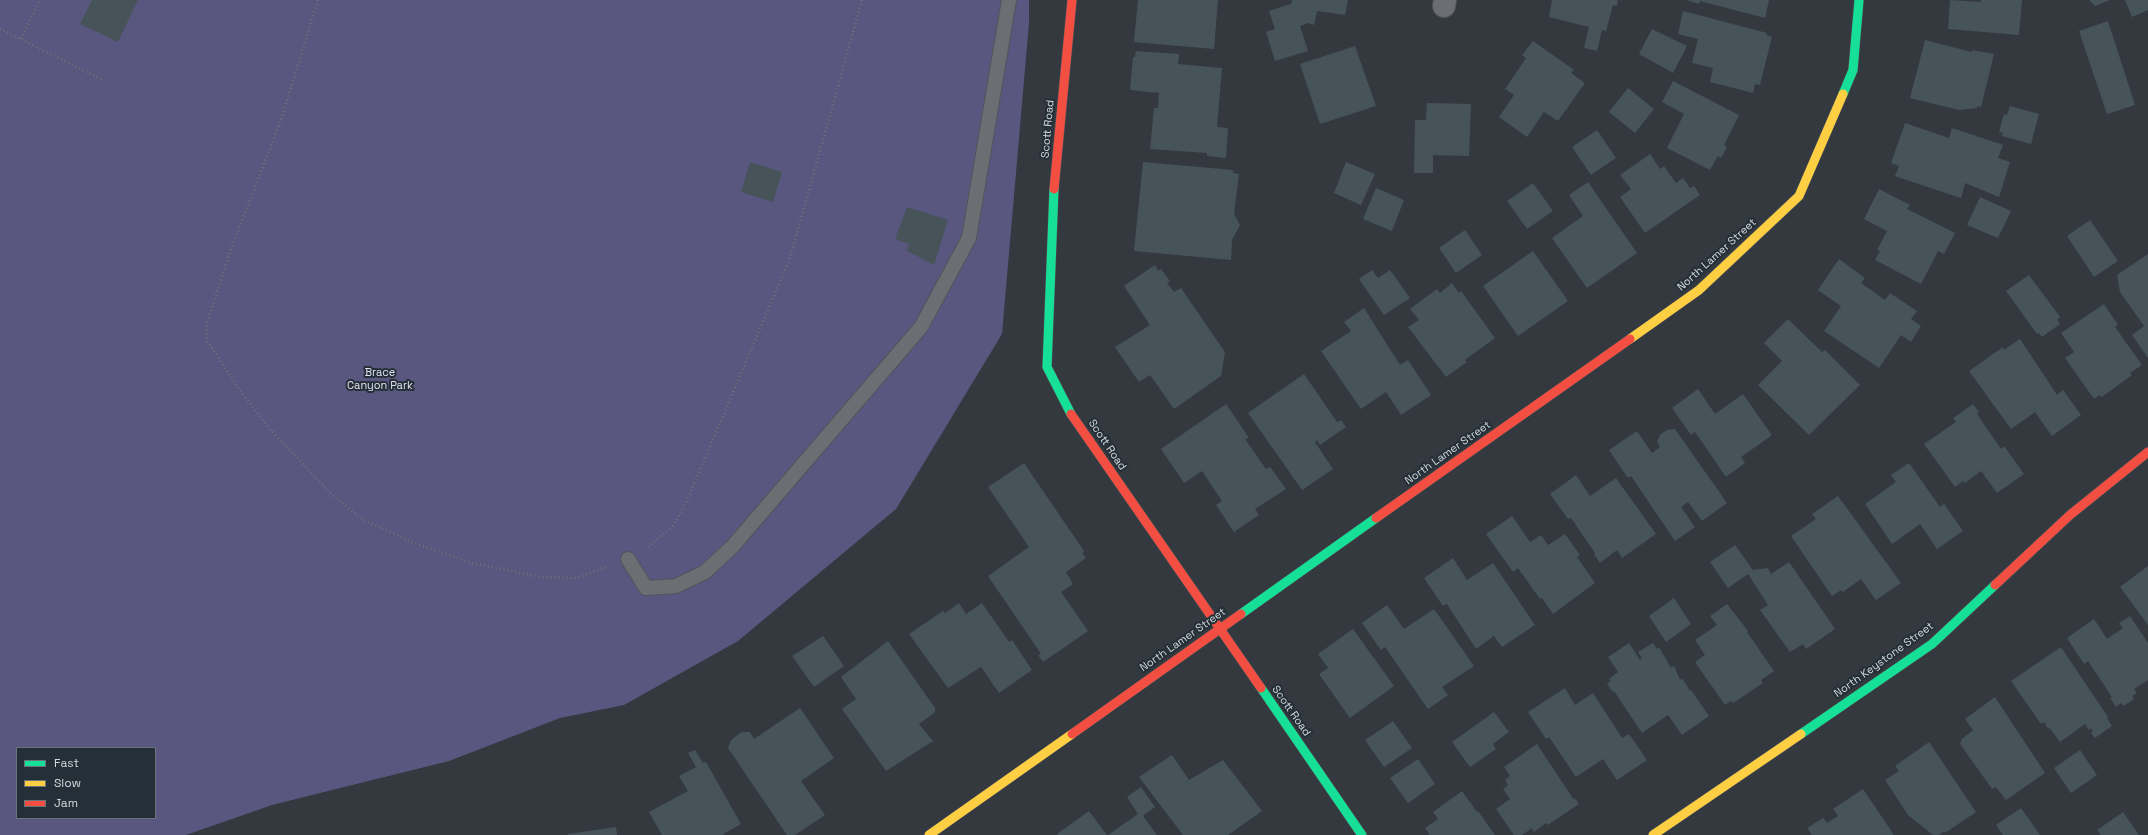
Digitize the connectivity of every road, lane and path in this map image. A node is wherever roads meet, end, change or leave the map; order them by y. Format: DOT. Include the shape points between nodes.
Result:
graph roads {
  1 [pos="40,0"];
  2 [pos="318,0"];
  3 [pos="862,0"];
  4 [pos="1009,0"];
  5 [pos="1072,0"];
  6 [pos="1859,0"];
  7 [pos="0,29"];
  8 [pos="21,39"];
  9 [pos="103,80"];
  10 [pos="2148,452"];
  11 [pos="628,559"];
  12 [pos="1219,630"];
  13 [pos="929,835"];
  14 [pos="1362,835"];
  15 [pos="1653,835"];
  1 -- 8 [label="path"];
  2 -- 11 [label="path" via="280,123 232,246 207,323 206,339 212,351 269,428 332,495 362,519 414,543 472,563 541,577 577,578"];
  3 -- 11 [label="path" via="790,258 689,496 674,525 649,547"];
  4 -- 11 [label="lane" via="969,238 921,327 732,547 705,572 676,586 646,588"];
  5 -- 12 [label="street, Scott Road" via="1052,214 1047,367 1071,413"];
  6 -- 12 [label="street, North Lamer Street" via="1853,70 1799,196 1699,290"];
  7 -- 8 [label="path"];
  8 -- 9 [label="path"];
  10 -- 15 [label="street, North Keystone Street" via="2070,515 1932,644"];
  12 -- 13 [label="street, North Lamer Street"];
  12 -- 14 [label="street, Scott Road"];
}
